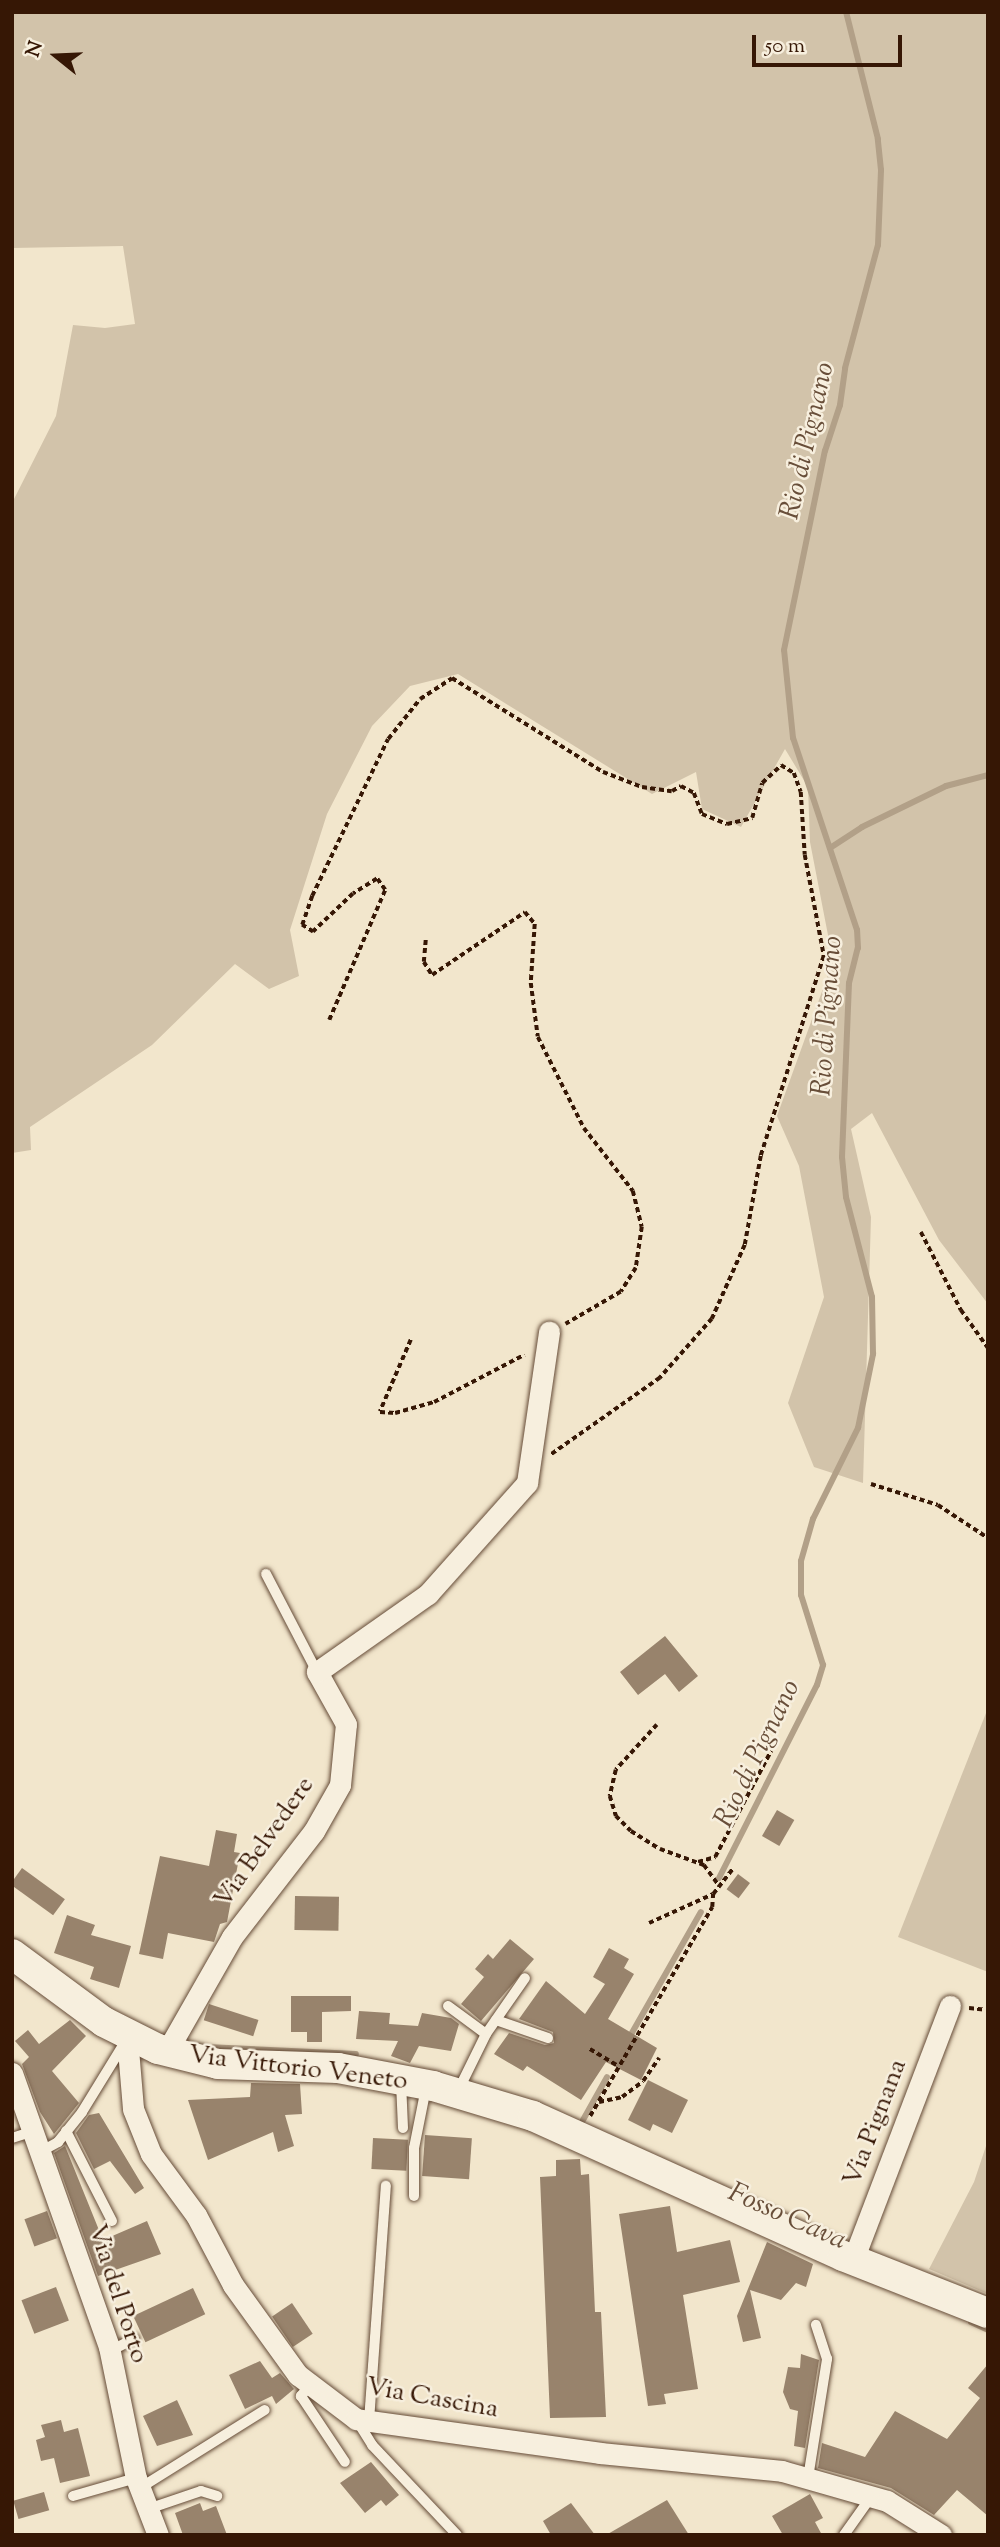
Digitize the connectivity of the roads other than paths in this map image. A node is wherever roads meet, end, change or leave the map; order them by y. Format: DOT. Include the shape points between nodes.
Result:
graph roads {
  1 [pos="549,1332"];
  2 [pos="266,1574"];
  3 [pos="317,1672"];
  4 [pos="12,1954"];
  5 [pos="525,1978"];
  6 [pos="448,2006"];
  7 [pos="950,2006"];
  8 [pos="496,2020"];
  9 [pos="486,2034"];
  10 [pos="127,2037"];
  11 [pos="548,2038"];
  12 [pos="167,2051"];
  13 [pos="12,2073"];
  14 [pos="414,2083"];
  15 [pos="456,2093"];
  16 [pos="404,2128"];
  17 [pos="66,2131"];
  18 [pos="22,2134"];
  19 [pos="40,2152"];
  20 [pos="386,2186"];
  21 [pos="414,2196"];
  22 [pos="112,2221"];
  23 [pos="853,2260"];
  24 [pos="988,2314"];
  25 [pos="816,2325"];
  26 [pos="134,2339"];
  27 [pos="110,2351"];
  28 [pos="311,2384"];
  29 [pos="265,2410"];
  30 [pos="363,2420"];
  31 [pos="345,2462"];
  32 [pos="808,2478"];
  33 [pos="138,2483"];
  34 [pos="73,2496"];
  35 [pos="217,2497"];
  36 [pos="871,2497"];
  37 [pos="148,2509"];
  38 [pos="158,2535"];
  39 [pos="457,2535"];
  40 [pos="844,2535"];
  41 [pos="941,2535"];
  1 -- 3 [label="street" via="527,1483 428,1594"];
  2 -- 3 [label="lane"];
  3 -- 12 [label="street, Via Belvedere" via="346,1724 340,1785 314,1831 232,1937"];
  4 -- 10 [label="street, Via Vittorio Veneto"];
  5 -- 8 [label="lane"];
  6 -- 9 [label="lane"];
  7 -- 23 [label="street, Via Pignana"];
  8 -- 9 [label="lane"];
  8 -- 11 [label="lane"];
  9 -- 15 [label="lane"];
  10 -- 12 [label="street, Via Vittorio Veneto"];
  10 -- 17 [label="lane" via="104,2080"];
  10 -- 28 [label="street, Via Cascina" via="133,2109 151,2154 195,2215 233,2285 298,2375"];
  12 -- 14 [label="street, Via Vittorio Veneto" via="218,2064 338,2068"];
  13 -- 18 [label="street, Via del Porto"];
  14 -- 15 [label="street, Via Vittorio Veneto"];
  14 -- 16 [label="lane"];
  14 -- 21 [label="lane"];
  15 -- 23 [label="street, Via Vittorio Veneto" via="533,2116"];
  17 -- 19 [label="lane"];
  17 -- 22 [label="lane"];
  18 -- 19 [label="street, Via del Porto"];
  19 -- 27 [label="street, Via del Porto"];
  20 -- 30 [label="lane"];
  23 -- 24 [label="street, Via Vittorio Veneto"];
  25 -- 32 [label="lane" via="827,2359"];
  26 -- 27 [label="lane"];
  27 -- 33 [label="street, Via del Porto"];
  28 -- 30 [label="street, Via Cascina"];
  28 -- 31 [label="lane" via="301,2396"];
  29 -- 33 [label="lane"];
  30 -- 32 [label="street, Via Cascina"];
  30 -- 39 [label="lane" via="372,2445"];
  32 -- 36 [label="street, Via Cascina"];
  33 -- 34 [label="lane"];
  33 -- 37 [label="street, Via del Porto"];
  35 -- 37 [label="lane" via="201,2491"];
  36 -- 40 [label="lane"];
  36 -- 41 [label="street, Via Cascina" via="887,2501"];
  37 -- 38 [label="street, Via del Porto"];
}
